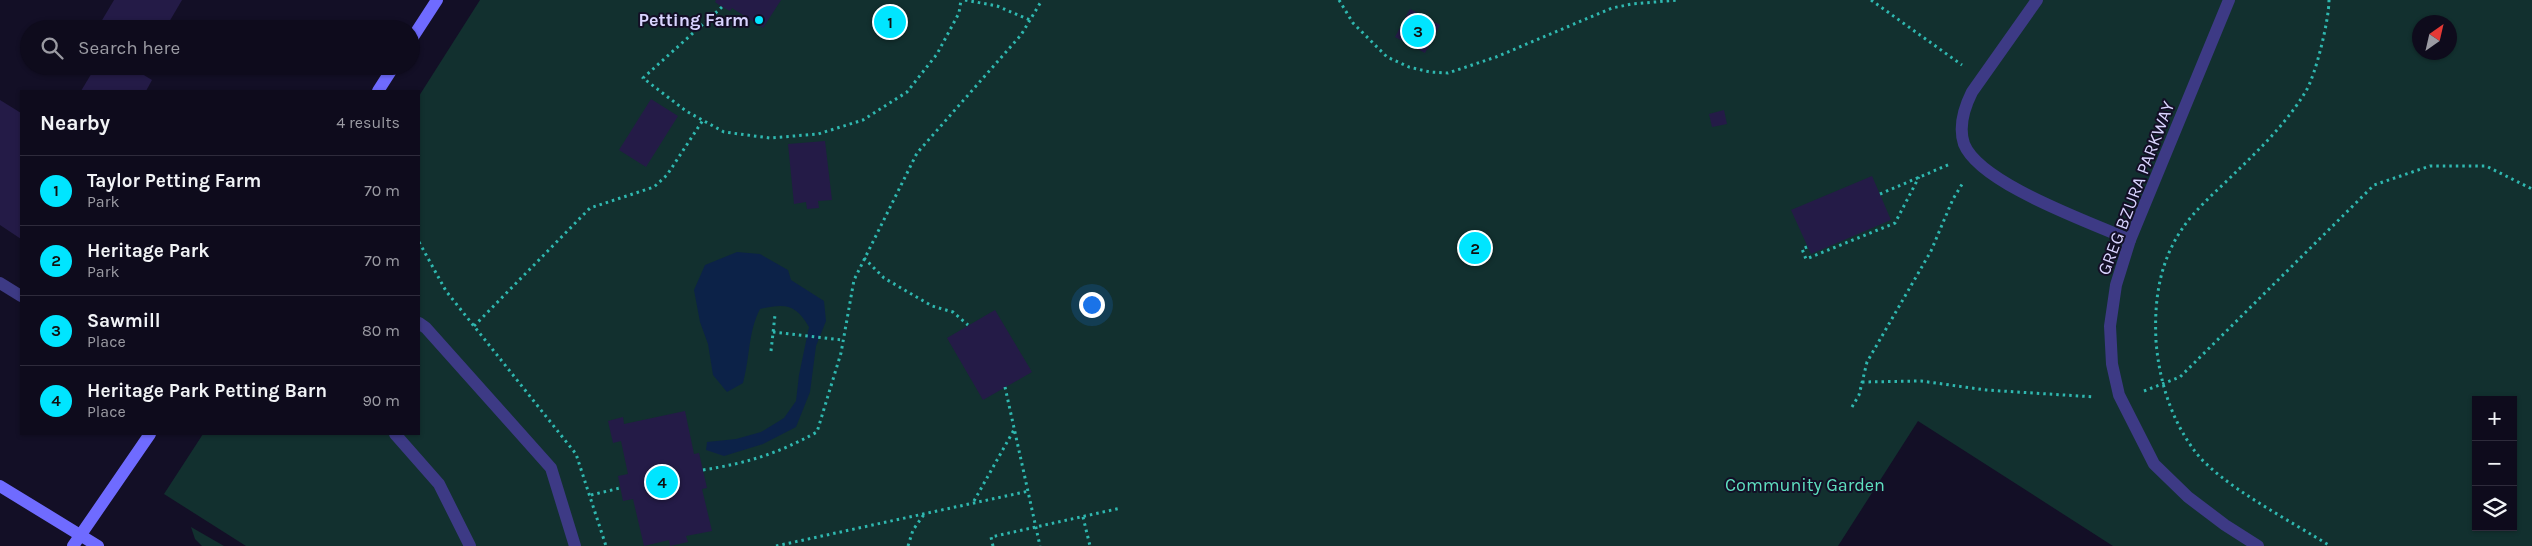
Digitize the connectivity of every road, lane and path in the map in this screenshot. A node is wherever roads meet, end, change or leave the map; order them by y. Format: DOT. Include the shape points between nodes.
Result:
graph roads {
  1 [pos="437,0"];
  2 [pos="963,0"];
  3 [pos="1042,0"];
  4 [pos="1339,0"];
  5 [pos="1678,0"];
  6 [pos="2037,0"];
  7 [pos="2229,0"];
  8 [pos="2330,0"];
  9 [pos="1874,1"];
  10 [pos="722,7"];
  11 [pos="1030,20"];
  12 [pos="420,26"];
  13 [pos="388,75"];
  14 [pos="1981,79"];
  15 [pos="379,90"];
  16 [pos="703,120"];
  17 [pos="1974,158"];
  18 [pos="1919,178"];
  19 [pos="2532,190"];
  20 [pos="1880,194"];
  21 [pos="2130,240"];
  22 [pos="420,244"];
  23 [pos="1807,247"];
  24 [pos="864,258"];
  25 [pos="0,283"];
  26 [pos="20,295"];
  27 [pos="775,315"];
  28 [pos="968,325"];
  29 [pos="474,326"];
  30 [pos="421,329"];
  31 [pos="773,332"];
  32 [pos="843,340"];
  33 [pos="771,351"];
  34 [pos="1862,382"];
  35 [pos="2164,383"];
  36 [pos="1005,388"];
  37 [pos="2119,395"];
  38 [pos="1852,407"];
  39 [pos="1016,428"];
  40 [pos="149,435"];
  41 [pos="396,435"];
  42 [pos="703,470"];
  43 [pos="0,486"];
  44 [pos="620,488"];
  45 [pos="1029,491"];
  46 [pos="591,495"];
  47 [pos="974,502"];
  48 [pos="1121,508"];
  49 [pos="925,513"];
  50 [pos="1084,517"];
  51 [pos="1036,527"];
  52 [pos="77,541"];
  53 [pos="98,546"];
  54 [pos="470,546"];
  55 [pos="575,546"];
  56 [pos="606,546"];
  57 [pos="776,546"];
  58 [pos="908,546"];
  59 [pos="993,546"];
  60 [pos="1040,546"];
  61 [pos="1090,546"];
  62 [pos="2258,546"];
  63 [pos="2330,546"];
  1 -- 12 [label="main road"];
  2 -- 11 [label="path" via="997,6"];
  2 -- 16 [label="path" via="937,54 906,92 863,120 818,134 770,138 724,132"];
  3 -- 11 [label="path"];
  4 -- 5 [label="path" via="1353,23 1387,57 1409,67 1448,73 1612,8"];
  6 -- 14 [label="street"];
  7 -- 21 [label="street, GREG BZURA PARKWAY"];
  8 -- 35 [label="path" via="2329,18 2306,90 2266,144 2182,228 2162,269 2154,310 2157,357"];
  9 -- 14 [label="path"];
  10 -- 16 [label="path" via="642,78"];
  11 -- 24 [label="path" via="1021,35 917,152"];
  13 -- 15 [label="main road"];
  14 -- 17 [label="street" via="1964,107 1961,128 1964,143"];
  16 -- 29 [label="path" via="667,175 654,187 590,208"];
  17 -- 18 [label="path"];
  17 -- 21 [label="street" via="1999,179"];
  17 -- 34 [label="path" via="1932,251 1868,362"];
  18 -- 20 [label="path"];
  18 -- 23 [label="path" via="1895,224 1806,259 1802,249"];
  19 -- 35 [label="path" via="2486,166 2430,166 2374,185 2180,377"];
  21 -- 37 [label="street, GREG BZURA PARKWAY" via="2116,285 2110,326 2112,364"];
  22 -- 29 [label="path" via="446,291"];
  24 -- 28 [label="path" via="884,278 932,306 953,312"];
  24 -- 32 [label="path" via="854,280"];
  25 -- 26 [label="street"];
  27 -- 31 [label="path"];
  29 -- 46 [label="path" via="576,454"];
  30 -- 55 [label="street" via="551,468"];
  31 -- 32 [label="path"];
  31 -- 33 [label="path"];
  32 -- 42 [label="path" via="817,432 783,450"];
  34 -- 37 [label="path" via="1921,381 2086,398"];
  34 -- 38 [label="path"];
  35 -- 37 [label="path" via="2138,393"];
  35 -- 63 [label="path" via="2171,411 2194,452 2237,488"];
  36 -- 39 [label="path"];
  37 -- 62 [label="street, GREG BZURA PARKWAY" via="2154,464 2188,497"];
  39 -- 45 [label="path"];
  39 -- 47 [label="path"];
  40 -- 52 [label="main road"];
  41 -- 54 [label="street" via="439,484"];
  43 -- 52 [label="main road"];
  44 -- 46 [label="path"];
  45 -- 47 [label="path"];
  45 -- 51 [label="path"];
  46 -- 56 [label="path"];
  47 -- 49 [label="path"];
  48 -- 50 [label="path"];
  49 -- 57 [label="path"];
  49 -- 58 [label="path" via="913,530"];
  50 -- 51 [label="path"];
  50 -- 61 [label="path"];
  51 -- 59 [label="path" via="991,537"];
  51 -- 60 [label="path"];
  52 -- 53 [label="main road"];
}
